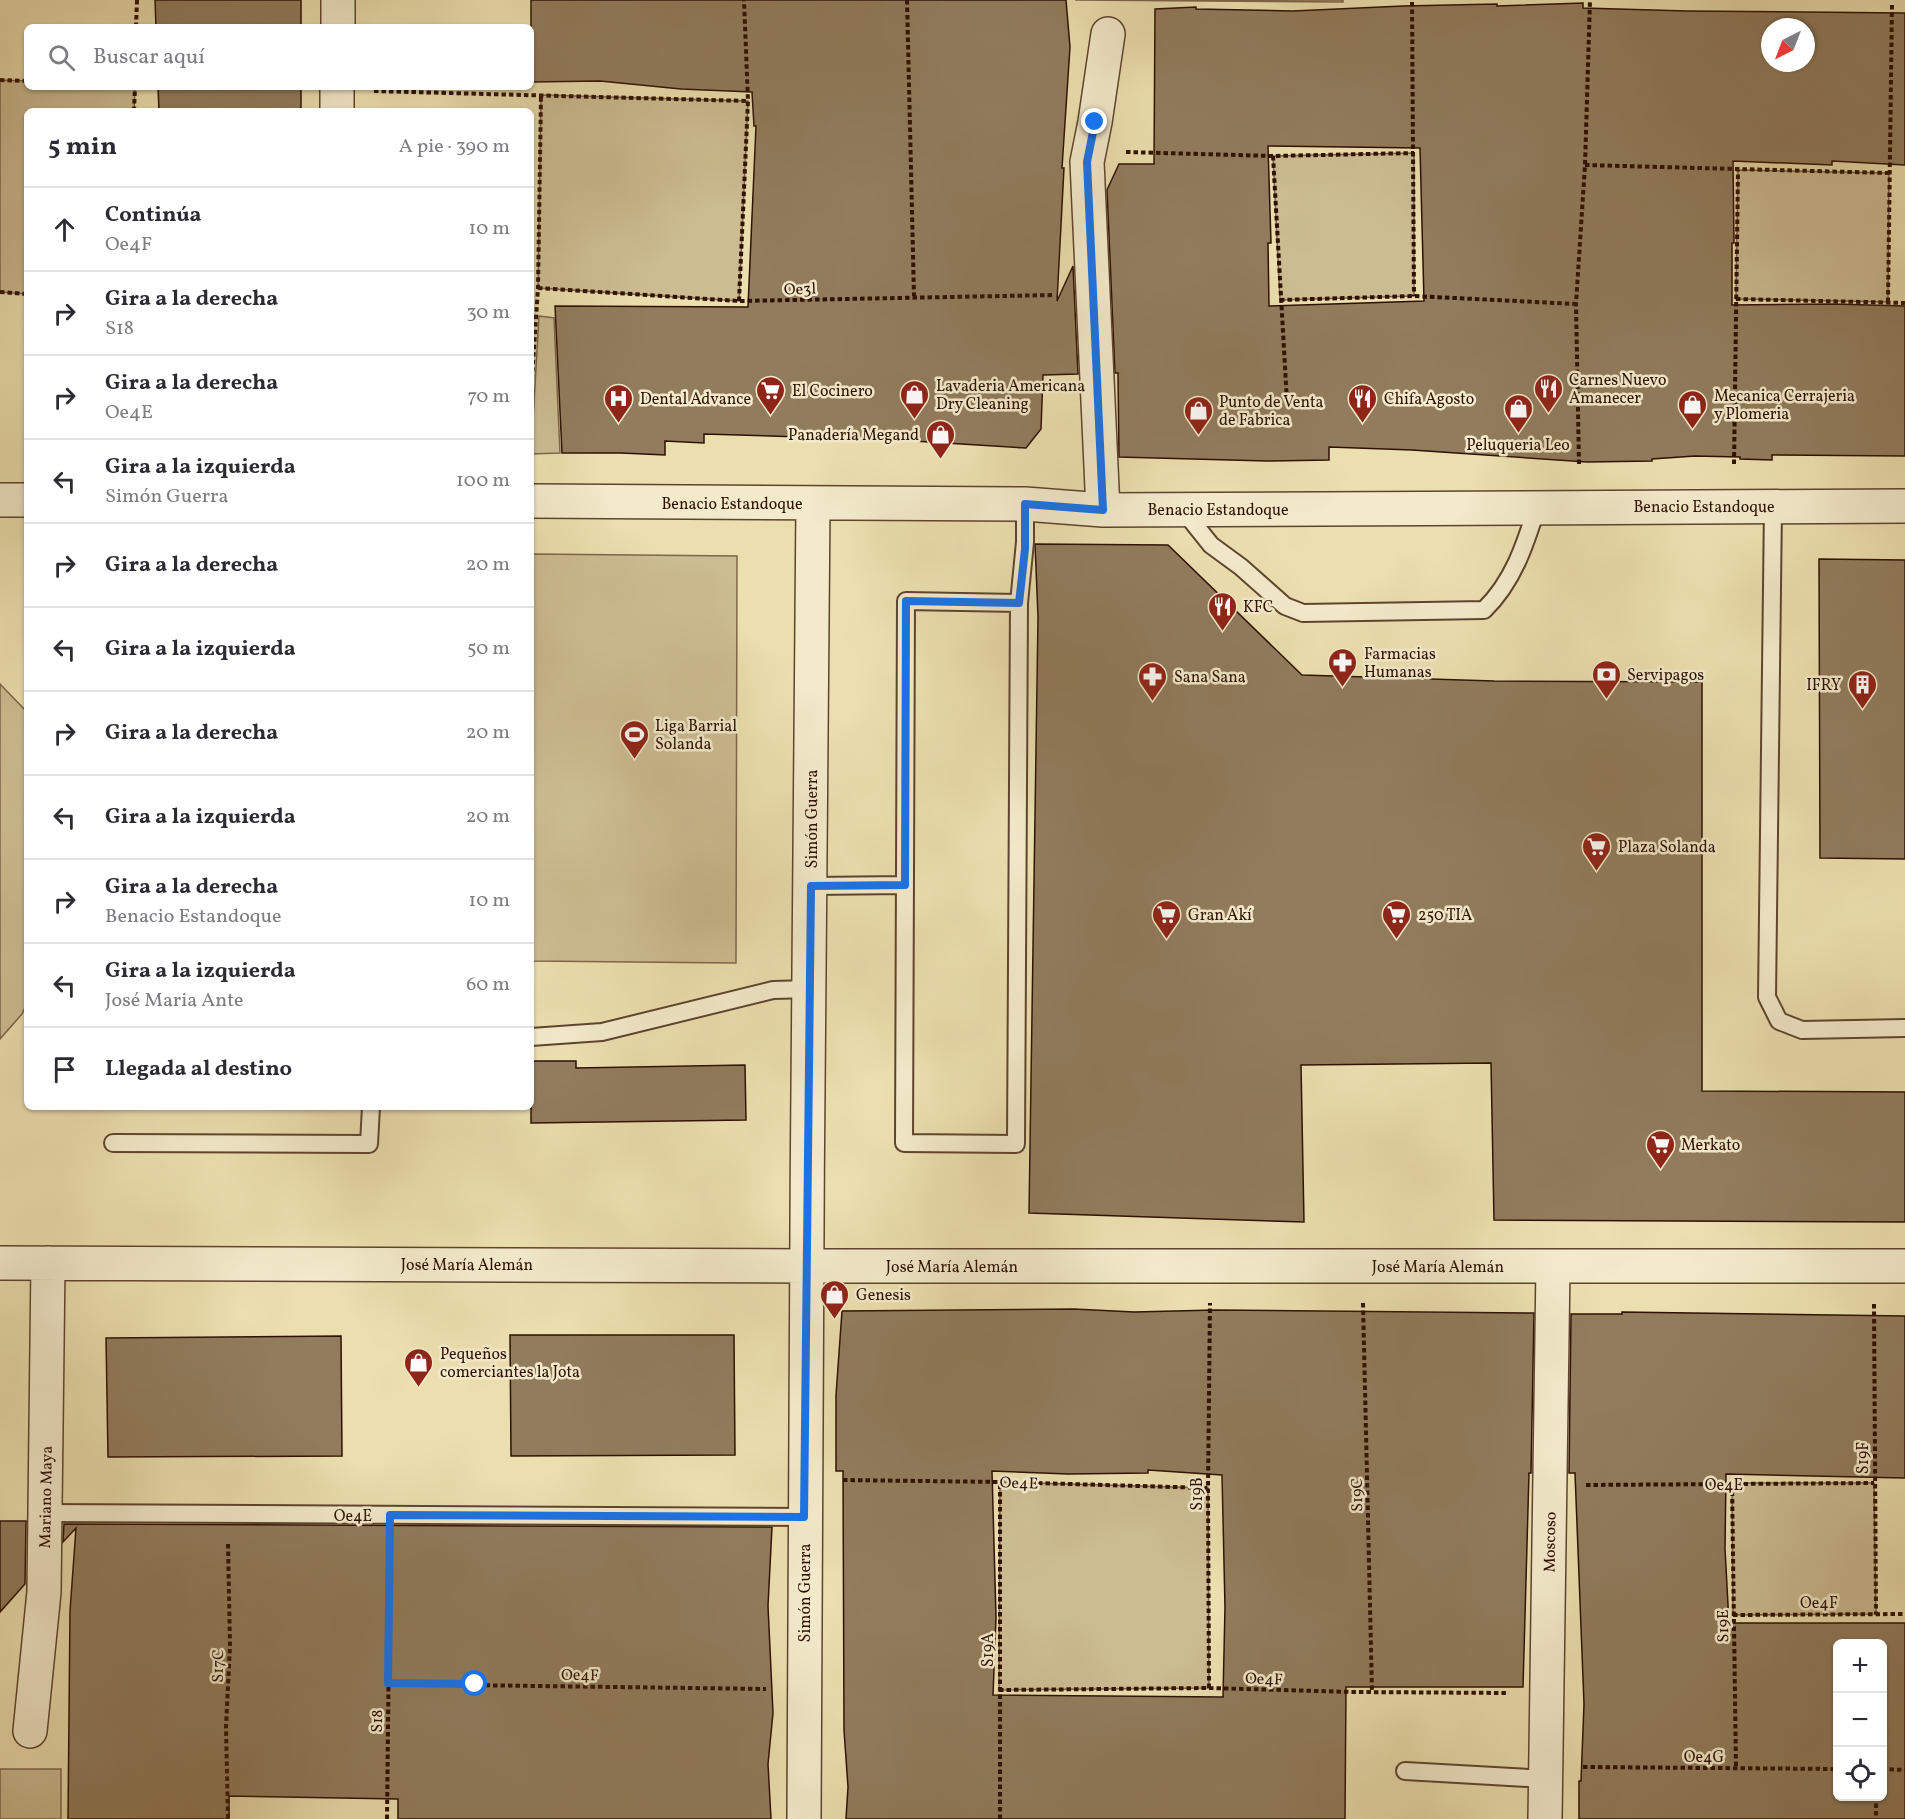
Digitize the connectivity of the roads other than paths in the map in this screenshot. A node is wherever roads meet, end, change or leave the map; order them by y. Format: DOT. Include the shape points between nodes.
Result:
graph roads {
  1 [pos="338,0"];
  2 [pos="338,24"];
  3 [pos="1108,34"];
  4 [pos="349,90"];
  5 [pos="339,108"];
  6 [pos="0,500"];
  7 [pos="24,500"];
  8 [pos="534,501"];
  9 [pos="813,503"];
  10 [pos="1025,504"];
  11 [pos="1773,506"];
  12 [pos="1905,506"];
  13 [pos="1537,507"];
  14 [pos="1182,509"];
  15 [pos="1103,510"];
  16 [pos="1019,603"];
  17 [pos="905,885"];
  18 [pos="811,886"];
  19 [pos="810,989"];
  20 [pos="1905,1028"];
  21 [pos="534,1037"];
  22 [pos="371,1110"];
  23 [pos="113,1143"];
  24 [pos="0,1263"];
  25 [pos="48,1263"];
  26 [pos="806,1266"];
  27 [pos="1553,1266"];
  28 [pos="1905,1266"];
  29 [pos="45,1514"];
  30 [pos="804,1517"];
  31 [pos="30,1731"];
  32 [pos="1405,1771"];
  33 [pos="1546,1779"];
  34 [pos="804,1819"];
  35 [pos="1545,1819"];
  1 -- 2 [label="street"];
  3 -- 15 [label="street" via="1087,162"];
  4 -- 5 [label="street"];
  6 -- 7 [label="street"];
  8 -- 9 [label="street, Benacio Estandoque"];
  9 -- 10 [label="street, Benacio Estandoque"];
  9 -- 18 [label="street, Simón Guerra"];
  10 -- 15 [label="street, Benacio Estandoque"];
  10 -- 16 [label="lane"];
  11 -- 12 [label="street, Benacio Estandoque"];
  11 -- 13 [label="street, Benacio Estandoque"];
  11 -- 20 [label="lane" via="1767,997 1779,1021 1802,1030"];
  13 -- 14 [label="street, Benacio Estandoque"];
  13 -- 14 [label="lane" via="1515,566 1499,596 1484,610 1303,613 1286,606 1211,545"];
  14 -- 15 [label="street, Benacio Estandoque"];
  16 -- 17 [label="lane" via="906,601"];
  16 -- 17 [label="lane" via="1016,1144 904,1143"];
  17 -- 18 [label="lane"];
  18 -- 19 [label="street, Simón Guerra"];
  19 -- 21 [label="lane" via="773,990 602,1032"];
  19 -- 26 [label="street, Simón Guerra"];
  22 -- 23 [label="lane" via="369,1144"];
  24 -- 25 [label="street, José María Alemán"];
  25 -- 26 [label="street, José María Alemán"];
  25 -- 29 [label="street, Mariano Maya"];
  26 -- 27 [label="street, José María Alemán"];
  26 -- 30 [label="street, Simón Guerra"];
  27 -- 28 [label="street, José María Alemán"];
  27 -- 33 [label="street, Moscoso"];
  29 -- 30 [label="lane, Oe4E"];
  29 -- 31 [label="street, Mariano Maya" via="44,1592"];
  30 -- 34 [label="street, Simón Guerra"];
  32 -- 33 [label="lane"];
  33 -- 35 [label="street, Moscoso"];
}
